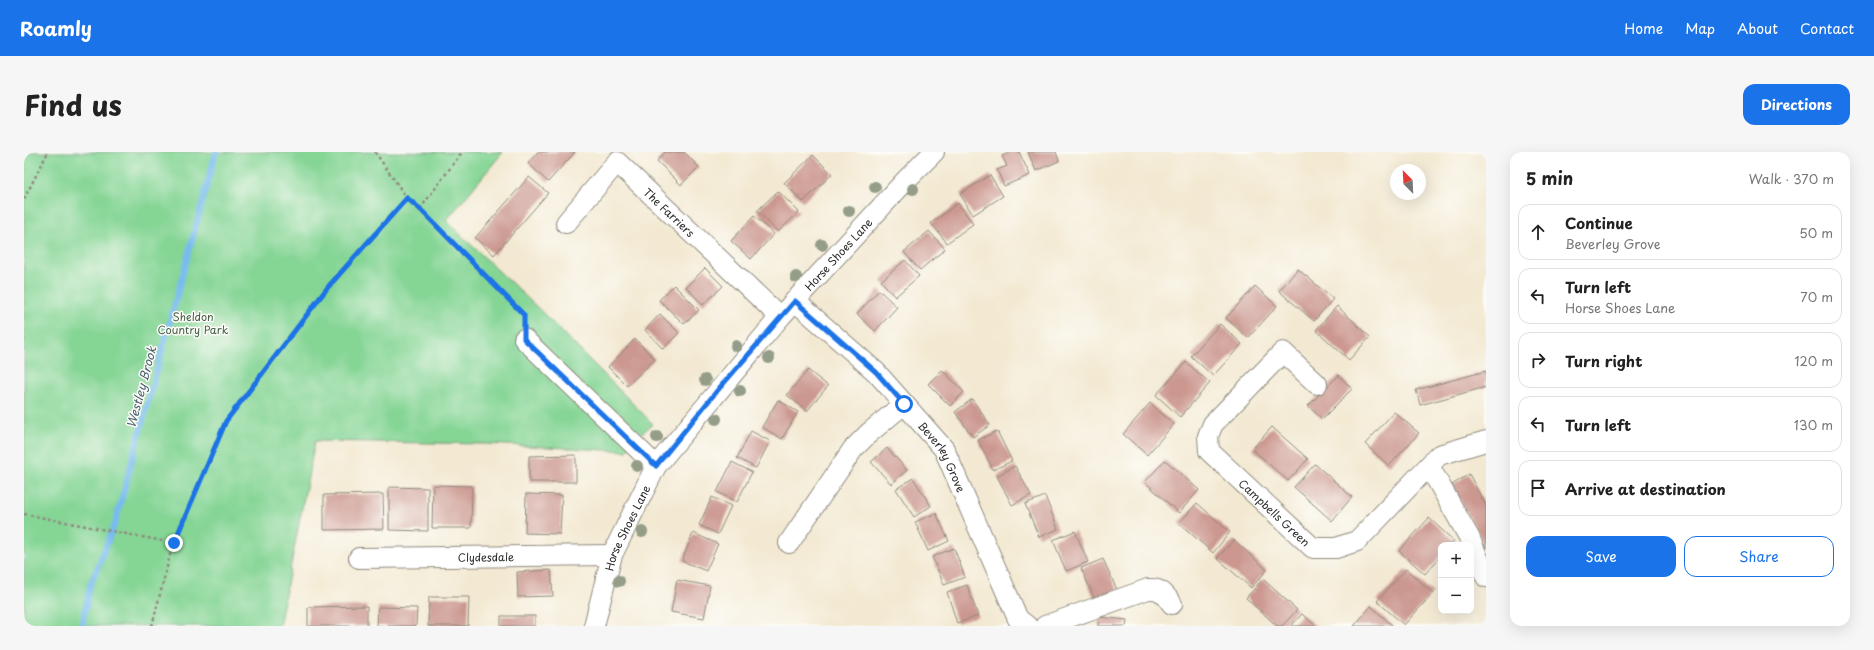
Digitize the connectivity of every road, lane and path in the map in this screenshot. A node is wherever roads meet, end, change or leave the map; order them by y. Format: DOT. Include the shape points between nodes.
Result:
graph roads {
  1 [pos="48,152"];
  2 [pos="375,152"];
  3 [pos="462,152"];
  4 [pos="934,152"];
  5 [pos="407,198"];
  6 [pos="24,199"];
  7 [pos="420,209"];
  8 [pos="566,223"];
  9 [pos="795,301"];
  10 [pos="780,317"];
  11 [pos="524,339"];
  12 [pos="1317,384"];
  13 [pos="904,404"];
  14 [pos="1486,441"];
  15 [pos="656,466"];
  16 [pos="1429,466"];
  17 [pos="24,514"];
  18 [pos="174,543"];
  19 [pos="789,543"];
  20 [pos="612,555"];
  21 [pos="359,558"];
  22 [pos="1486,577"];
  23 [pos="1172,604"];
  24 [pos="152,626"];
  25 [pos="594,626"];
  26 [pos="1027,626"];
  27 [pos="1045,626"];
  1 -- 6 [label="path"];
  2 -- 5 [label="path"];
  3 -- 7 [label="path"];
  4 -- 9 [label="street, Horse Shoes Lane"];
  5 -- 7 [label="path"];
  5 -- 18 [label="path" via="328,287 226,421"];
  7 -- 11 [label="path" via="524,315"];
  8 -- 10 [label="street, The Farriers" via="616,162"];
  9 -- 10 [label="street, Horse Shoes Lane"];
  9 -- 13 [label="street, Beverley Grove" via="876,372"];
  10 -- 15 [label="street, Horse Shoes Lane"];
  11 -- 15 [label="street"];
  12 -- 16 [label="street, Campbells Green" via="1283,352 1213,424 1208,436 1209,451 1313,548 1336,548 1356,541"];
  13 -- 19 [label="street" via="869,432 853,449"];
  13 -- 26 [label="street, Beverley Grove" via="944,449 1018,619"];
  14 -- 16 [label="street, Campbells Green" via="1439,455"];
  15 -- 20 [label="street, Horse Shoes Lane"];
  16 -- 22 [label="street" via="1469,537"];
  17 -- 18 [label="path"];
  18 -- 24 [label="path"];
  20 -- 21 [label="street, Clydesdale"];
  20 -- 25 [label="street, Horse Shoes Lane"];
  23 -- 27 [label="street" via="1162,591 1148,589"];
}
